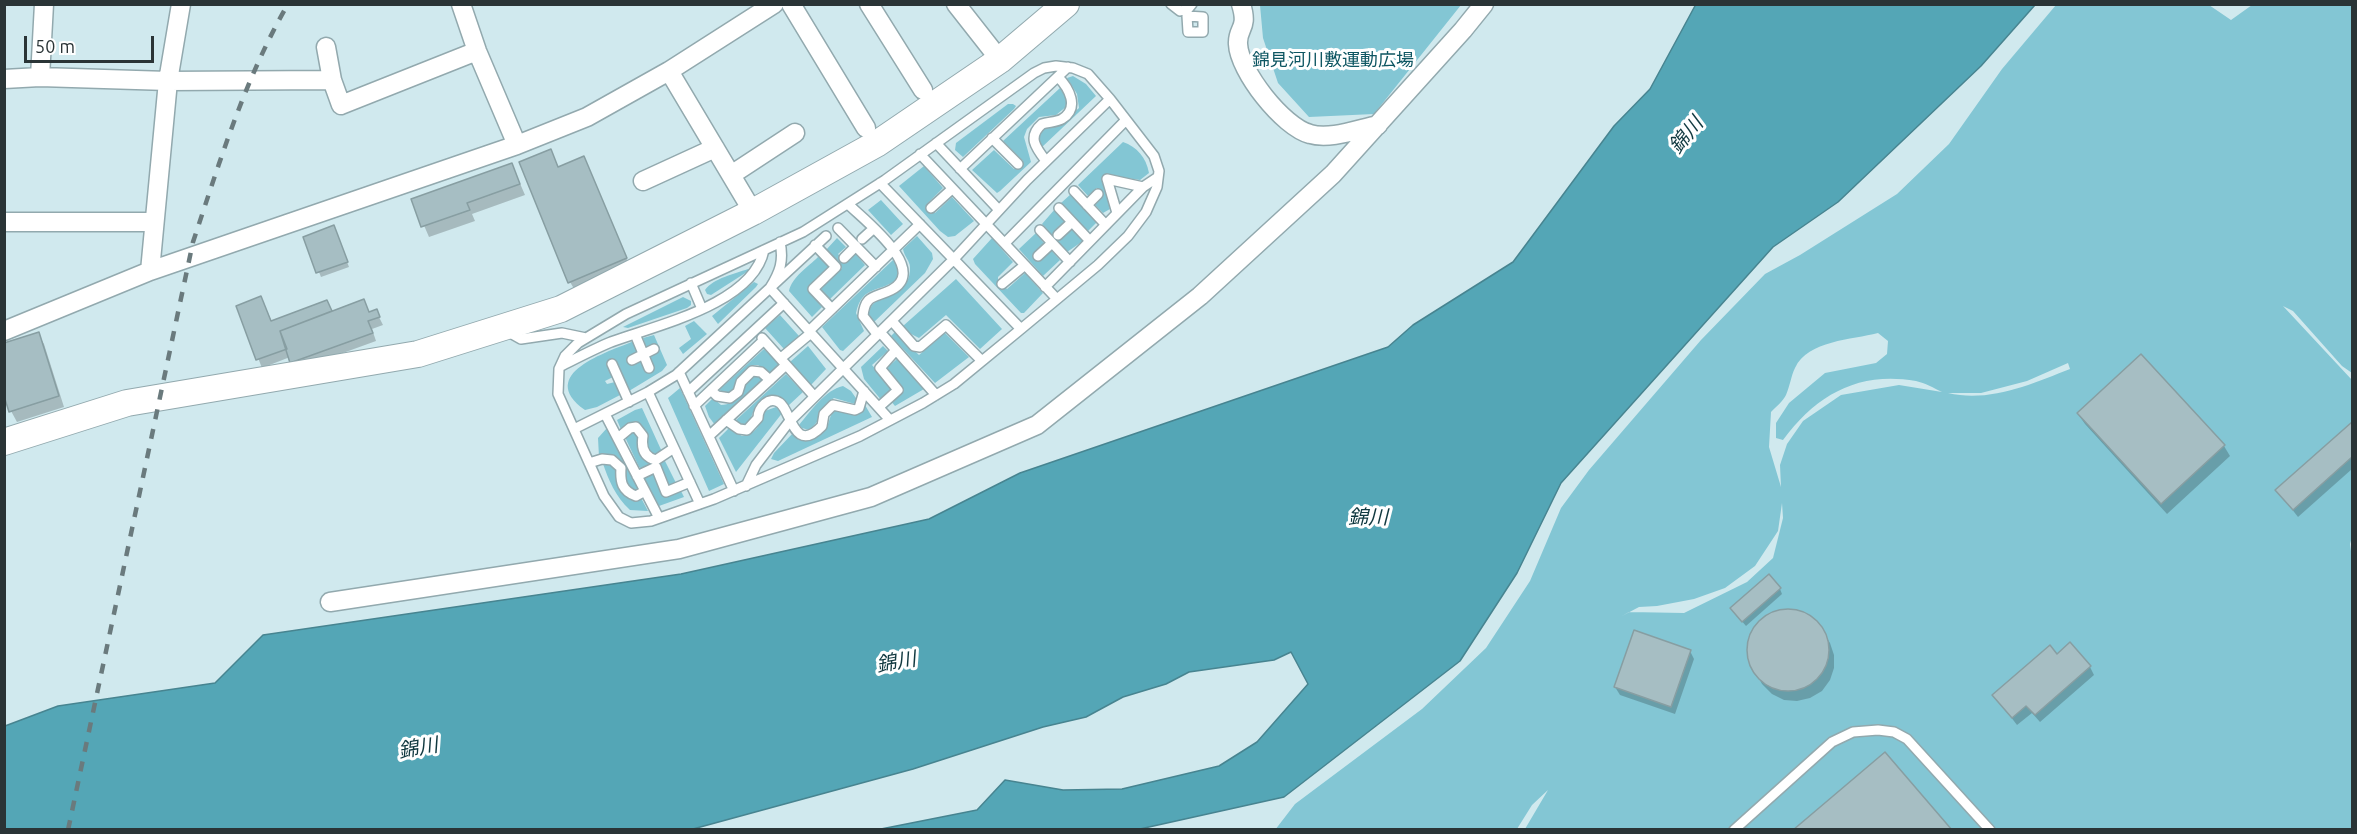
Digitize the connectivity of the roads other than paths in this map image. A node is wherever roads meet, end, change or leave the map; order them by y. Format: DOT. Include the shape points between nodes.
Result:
graph roads {
  1 [pos="44,4"];
  2 [pos="181,4"];
  3 [pos="461,4"];
  4 [pos="774,4"];
  5 [pos="791,4"];
  6 [pos="869,4"];
  7 [pos="956,4"];
  8 [pos="1066,4"];
  9 [pos="1192,4"];
  10 [pos="1241,4"];
  11 [pos="1484,4"];
  12 [pos="1170,8"];
  13 [pos="326,47"];
  14 [pos="477,51"];
  15 [pos="1000,60"];
  16 [pos="1068,67"];
  17 [pos="669,71"];
  18 [pos="40,77"];
  19 [pos="1058,77"];
  20 [pos="4,79"];
  21 [pos="332,80"];
  22 [pos="168,81"];
  23 [pos="923,90"];
  24 [pos="1110,99"];
  25 [pos="1126,120"];
  26 [pos="1378,125"];
  27 [pos="866,128"];
  28 [pos="795,133"];
  29 [pos="992,138"];
  30 [pos="936,143"];
  31 [pos="518,145"];
  32 [pos="715,148"];
  33 [pos="920,154"];
  34 [pos="1046,161"];
  35 [pos="1018,164"];
  36 [pos="960,169"];
  37 [pos="731,175"];
  38 [pos="1158,177"];
  39 [pos="643,181"];
  40 [pos="880,183"];
  41 [pos="1143,187"];
  42 [pos="952,189"];
  43 [pos="1074,190"];
  44 [pos="1098,194"];
  45 [pos="848,204"];
  46 [pos="1087,205"];
  47 [pos="931,208"];
  48 [pos="1059,208"];
  49 [pos="999,210"];
  50 [pos="753,212"];
  51 [pos="1117,213"];
  52 [pos="4,222"];
  53 [pos="154,222"];
  54 [pos="1072,222"];
  55 [pos="920,224"];
  56 [pos="986,224"];
  57 [pos="1106,225"];
  58 [pos="838,228"];
  59 [pos="873,229"];
  60 [pos="1040,230"];
  61 [pos="1058,235"];
  62 [pos="826,236"];
  63 [pos="1090,241"];
  64 [pos="780,242"];
  65 [pos="859,243"];
  66 [pos="1005,243"];
  67 [pos="1052,243"];
  68 [pos="815,245"];
  69 [pos="764,250"];
  70 [pos="894,250"];
  71 [pos="1038,255"];
  72 [pos="844,258"];
  73 [pos="954,259"];
  74 [pos="1070,262"];
  75 [pos="1025,265"];
  76 [pos="876,267"];
  77 [pos="150,271"];
  78 [pos="691,283"];
  79 [pos="1002,284"];
  80 [pos="1045,286"];
  81 [pos="770,288"];
  82 [pos="1057,299"];
  83 [pos="784,303"];
  84 [pos="702,309"];
  85 [pos="832,309"];
  86 [pos="891,321"];
  87 [pos="503,327"];
  88 [pos="755,330"];
  89 [pos="1021,330"];
  90 [pos="4,331"];
  91 [pos="810,332"];
  92 [pos="879,333"];
  93 [pos="635,334"];
  94 [pos="586,338"];
  95 [pos="764,340"];
  96 [pos="654,349"];
  97 [pos="896,350"];
  98 [pos="643,355"];
  99 [pos="632,360"];
  100 [pos="982,361"];
  101 [pos="784,362"];
  102 [pos="612,364"];
  103 [pos="561,366"];
  104 [pos="649,368"];
  105 [pos="843,368"];
  106 [pos="679,372"];
  107 [pos="618,377"];
  108 [pos="770,380"];
  109 [pos="608,382"];
  110 [pos="711,390"];
  111 [pos="648,392"];
  112 [pos="688,392"];
  113 [pos="864,392"];
  114 [pos="936,395"];
  115 [pos="814,396"];
  116 [pos="629,402"];
  117 [pos="694,406"];
  118 [pos="879,407"];
  119 [pos="605,414"];
  120 [pos="726,420"];
  121 [pos="890,420"];
  122 [pos="789,422"];
  123 [pos="574,429"];
  124 [pos="709,436"];
  125 [pos="618,438"];
  126 [pos="4,442"];
  127 [pos="674,448"];
  128 [pos="589,463"];
  129 [pos="637,476"];
  130 [pos="690,482"];
  131 [pos="746,486"];
  132 [pos="645,491"];
  133 [pos="734,491"];
  134 [pos="700,504"];
  135 [pos="659,518"];
  136 [pos="330,602"];
  137 [pos="1734,830"];
  138 [pos="1990,830"];
  1 -- 18 [label="street"];
  2 -- 22 [label="street"];
  3 -- 14 [label="street"];
  4 -- 17 [label="street"];
  5 -- 27 [label="street"];
  6 -- 23 [label="street"];
  7 -- 15 [label="street"];
  8 -- 15 [label="street"];
  9 -- 12 [label="lane" via="1184,11"];
  10 -- 26 [label="street" via="1246,20 1238,43 1249,77 1290,125 1311,135"];
  11 -- 26 [label="street"];
  13 -- 21 [label="street"];
  14 -- 21 [label="street" via="341,105"];
  14 -- 31 [label="street"];
  15 -- 50 [label="street" via="878,143"];
  16 -- 19 [label="lane"];
  16 -- 24 [label="lane" via="1088,74"];
  16 -- 30 [label="lane" via="1044,68"];
  17 -- 31 [label="street" via="587,117"];
  17 -- 32 [label="street"];
  18 -- 20 [label="street"];
  18 -- 22 [label="street"];
  19 -- 29 [label="lane"];
  19 -- 34 [label="lane" via="1072,101 1070,111 1060,120 1042,124 1033,136"];
  21 -- 22 [label="street"];
  22 -- 53 [label="street"];
  24 -- 25 [label="lane"];
  24 -- 34 [label="lane"];
  25 -- 38 [label="lane" via="1154,156"];
  25 -- 66 [label="lane"];
  26 -- 136 [label="street" via="1333,174 1200,296 1037,425 871,496 679,549"];
  28 -- 37 [label="street"];
  29 -- 35 [label="lane"];
  29 -- 36 [label="lane"];
  30 -- 33 [label="lane"];
  30 -- 36 [label="lane"];
  31 -- 77 [label="street"];
  32 -- 37 [label="street"];
  32 -- 39 [label="street"];
  33 -- 40 [label="lane"];
  33 -- 42 [label="lane"];
  34 -- 49 [label="lane"];
  36 -- 49 [label="lane"];
  37 -- 50 [label="street"];
  38 -- 41 [label="lane"];
  38 -- 82 [label="lane" via="1146,212 1128,236"];
  40 -- 45 [label="lane"];
  40 -- 55 [label="lane"];
  41 -- 51 [label="lane"];
  41 -- 51 [label="lane" via="1107,179"];
  42 -- 47 [label="lane"];
  42 -- 56 [label="lane"];
  43 -- 46 [label="lane"];
  44 -- 46 [label="lane"];
  45 -- 59 [label="lane"];
  45 -- 64 [label="lane"];
  46 -- 57 [label="lane"];
  48 -- 54 [label="lane"];
  49 -- 56 [label="lane"];
  50 -- 87 [label="street" via="561,309"];
  51 -- 57 [label="lane"];
  52 -- 53 [label="street"];
  53 -- 77 [label="street"];
  54 -- 61 [label="lane"];
  54 -- 63 [label="lane"];
  55 -- 70 [label="lane"];
  55 -- 73 [label="lane"];
  56 -- 66 [label="lane"];
  56 -- 73 [label="lane"];
  57 -- 63 [label="lane"];
  58 -- 65 [label="lane"];
  59 -- 65 [label="lane"];
  59 -- 70 [label="lane"];
  60 -- 67 [label="lane"];
  62 -- 68 [label="lane"];
  63 -- 74 [label="lane"];
  64 -- 69 [label="lane"];
  64 -- 81 [label="lane" via="779,273"];
  65 -- 72 [label="lane"];
  65 -- 76 [label="lane"];
  66 -- 75 [label="lane"];
  67 -- 71 [label="lane"];
  67 -- 74 [label="lane"];
  68 -- 81 [label="lane"];
  68 -- 85 [label="lane" via="836,267 813,289"];
  69 -- 78 [label="lane"];
  69 -- 84 [label="lane" via="756,272 721,301"];
  70 -- 76 [label="lane"];
  70 -- 92 [label="lane" via="903,264 902,279 890,290 870,298 864,306 863,316"];
  73 -- 86 [label="lane"];
  73 -- 89 [label="lane"];
  74 -- 80 [label="lane"];
  75 -- 79 [label="lane"];
  75 -- 80 [label="lane"];
  76 -- 85 [label="lane"];
  77 -- 90 [label="street"];
  78 -- 84 [label="lane"];
  78 -- 94 [label="lane"];
  80 -- 82 [label="lane"];
  81 -- 83 [label="lane"];
  81 -- 106 [label="lane"];
  82 -- 89 [label="lane"];
  83 -- 88 [label="lane"];
  83 -- 91 [label="lane"];
  84 -- 93 [label="lane"];
  85 -- 91 [label="lane"];
  86 -- 92 [label="lane"];
  86 -- 100 [label="lane" via="914,346 920,347 946,325"];
  87 -- 94 [label="lane" via="508,334 521,339 562,333"];
  87 -- 126 [label="street" via="418,354 127,403"];
  88 -- 95 [label="lane"];
  88 -- 112 [label="lane"];
  89 -- 100 [label="lane"];
  91 -- 101 [label="lane"];
  91 -- 105 [label="lane"];
  92 -- 97 [label="lane"];
  92 -- 105 [label="lane"];
  93 -- 98 [label="lane"];
  93 -- 103 [label="lane"];
  94 -- 103 [label="lane" via="565,356"];
  95 -- 101 [label="lane"];
  95 -- 110 [label="lane"];
  96 -- 98 [label="lane"];
  97 -- 114 [label="lane"];
  97 -- 118 [label="lane" via="880,368 898,390"];
  98 -- 99 [label="lane"];
  98 -- 104 [label="lane"];
  100 -- 114 [label="lane"];
  101 -- 108 [label="lane"];
  101 -- 115 [label="lane"];
  102 -- 107 [label="lane"];
  103 -- 123 [label="lane" via="558,394"];
  105 -- 113 [label="lane"];
  105 -- 115 [label="lane"];
  106 -- 111 [label="lane"];
  106 -- 112 [label="lane"];
  107 -- 109 [label="lane"];
  107 -- 116 [label="lane"];
  108 -- 110 [label="lane" via="761,372 752,371 730,398 717,396"];
  108 -- 120 [label="lane"];
  110 -- 117 [label="lane"];
  111 -- 116 [label="lane"];
  111 -- 127 [label="lane"];
  112 -- 117 [label="lane"];
  113 -- 118 [label="lane"];
  113 -- 122 [label="lane" via="859,408 833,405 824,414 822,426 809,435 801,434"];
  114 -- 121 [label="lane"];
  115 -- 122 [label="lane"];
  116 -- 119 [label="lane"];
  117 -- 124 [label="lane"];
  118 -- 121 [label="lane"];
  119 -- 123 [label="lane"];
  119 -- 125 [label="lane"];
  120 -- 122 [label="lane" via="747,430 763,406 776,401"];
  120 -- 124 [label="lane"];
  121 -- 131 [label="lane"];
  122 -- 131 [label="lane" via="756,465"];
  123 -- 128 [label="lane"];
  124 -- 133 [label="lane"];
  125 -- 127 [label="lane" via="636,427 643,436 645,454 656,460"];
  125 -- 129 [label="lane"];
  127 -- 130 [label="lane"];
  128 -- 132 [label="lane" via="612,460 621,468 620,480 629,494 636,496"];
  128 -- 135 [label="lane" via="619,517 631,523"];
  129 -- 130 [label="lane" via="656,467 666,492"];
  129 -- 132 [label="lane"];
  130 -- 134 [label="lane"];
  131 -- 133 [label="lane"];
  132 -- 135 [label="lane"];
  133 -- 134 [label="lane"];
  134 -- 135 [label="lane"];
  137 -- 138 [label="lane" via="1832,742 1853,732 1878,730 1907,739"];
}
